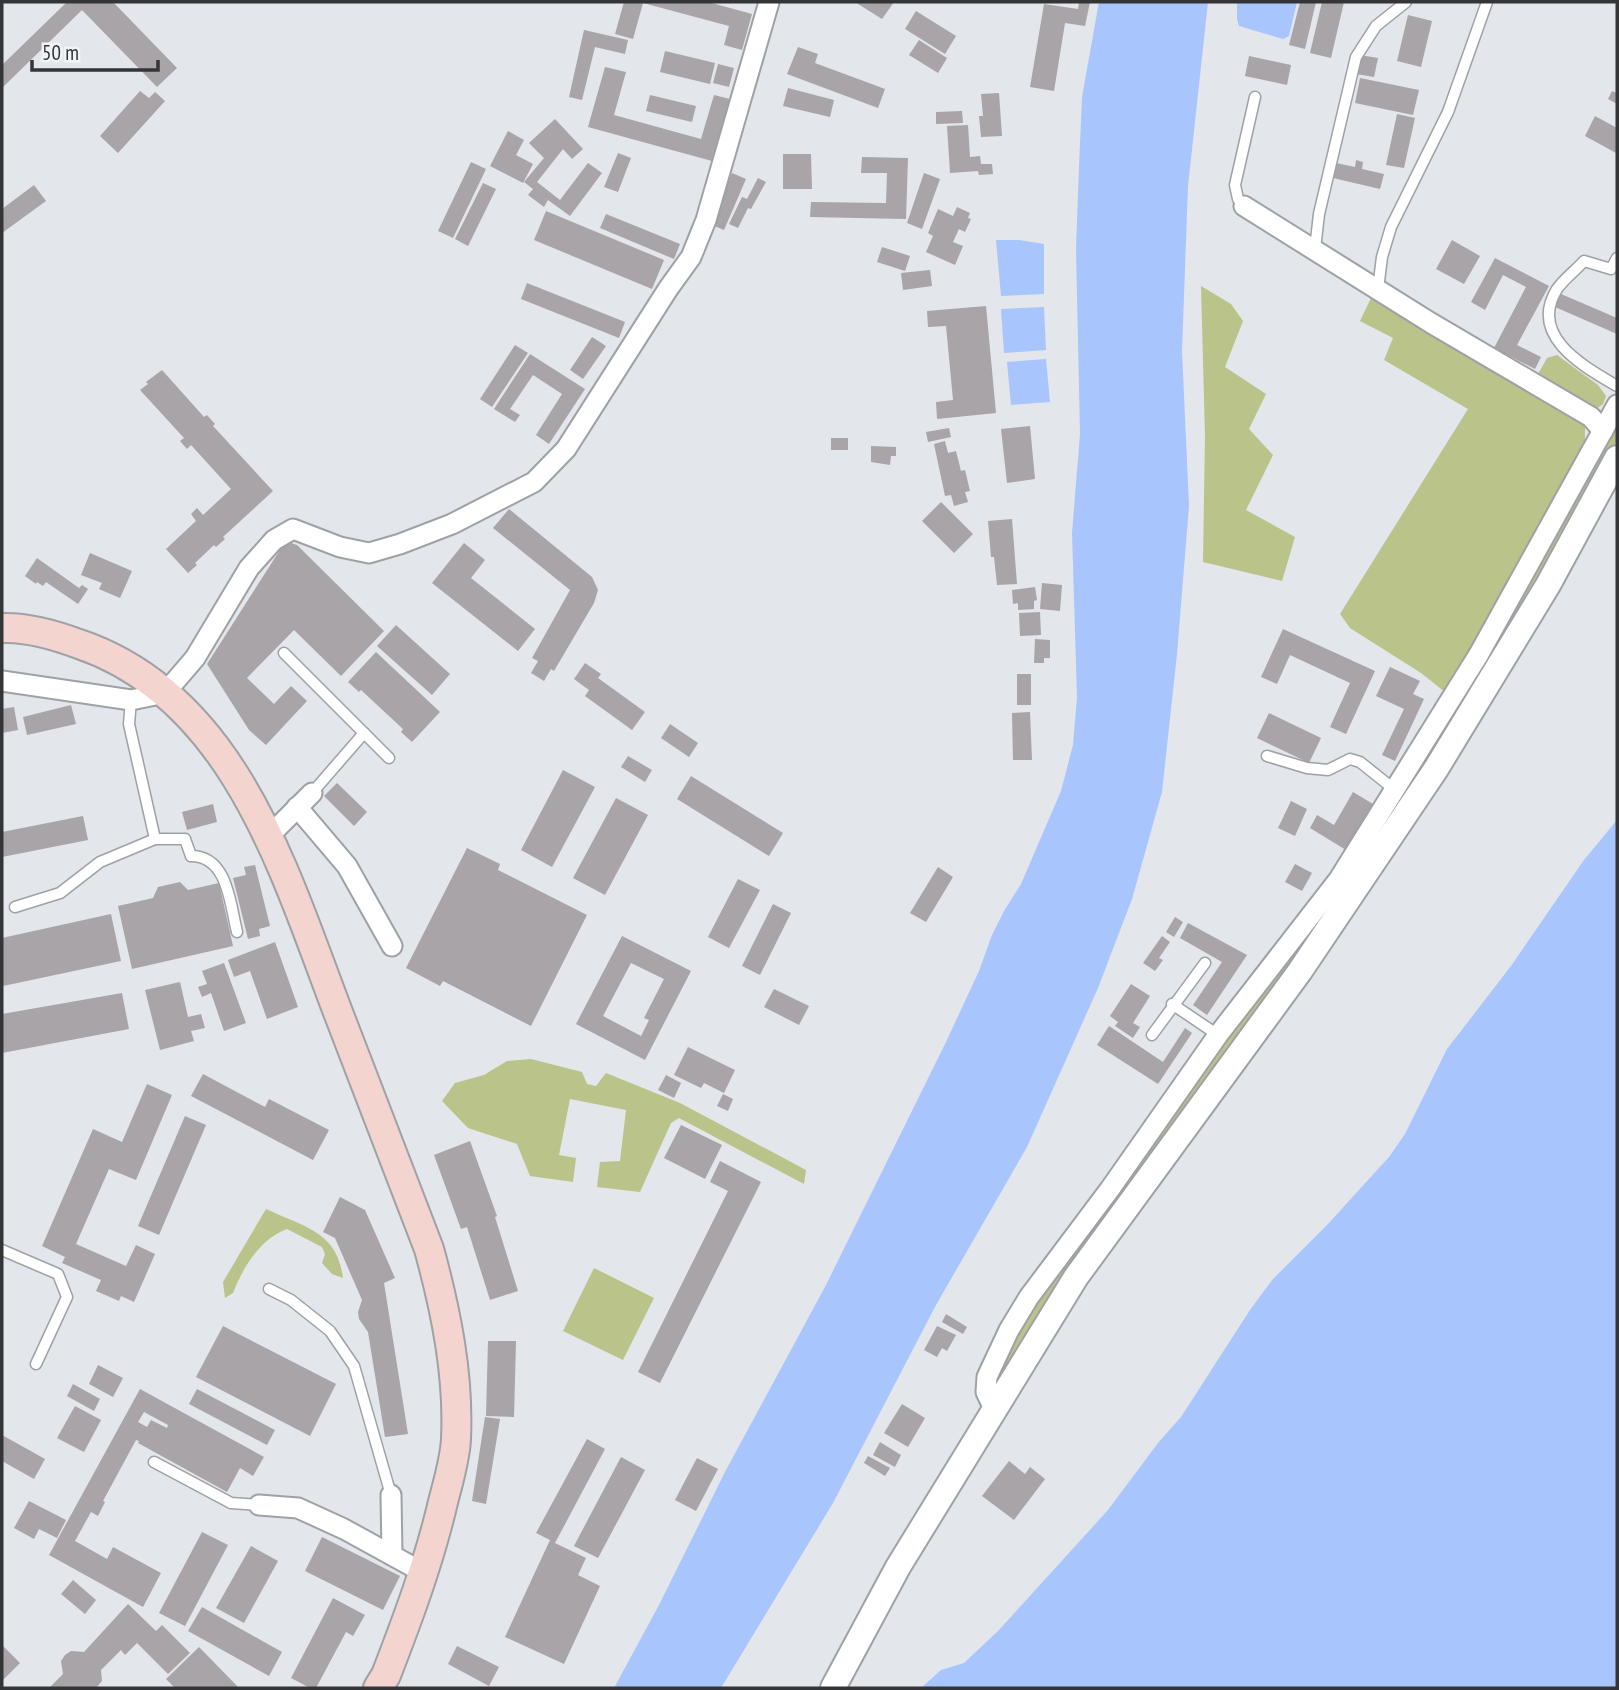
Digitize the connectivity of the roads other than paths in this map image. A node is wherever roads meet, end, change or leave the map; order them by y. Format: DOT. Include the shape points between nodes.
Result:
graph roads {
  1 [pos="1406,2"];
  2 [pos="1487,2"];
  3 [pos="763,6"];
  4 [pos="1255,97"];
  5 [pos="1244,206"];
  6 [pos="1315,249"];
  7 [pos="1617,258"];
  8 [pos="1378,289"];
  9 [pos="1617,387"];
  10 [pos="1617,405"];
  11 [pos="1603,431"];
  12 [pos="1617,458"];
  13 [pos="2,628"];
  14 [pos="284,653"];
  15 [pos="2,681"];
  16 [pos="165,693"];
  17 [pos="131,700"];
  18 [pos="364,733"];
  19 [pos="1267,756"];
  20 [pos="389,758"];
  21 [pos="1395,790"];
  22 [pos="312,793"];
  23 [pos="297,807"];
  24 [pos="268,837"];
  25 [pos="155,839"];
  26 [pos="15,907"];
  27 [pos="237,932"];
  28 [pos="392,946"];
  29 [pos="1205,962"];
  30 [pos="1172,1004"];
  31 [pos="1152,1035"];
  32 [pos="1218,1035"];
  33 [pos="2,1250"];
  34 [pos="269,1289"];
  35 [pos="36,1364"];
  36 [pos="994,1409"];
  37 [pos="154,1462"];
  38 [pos="391,1495"];
  39 [pos="259,1505"];
  40 [pos="392,1555"];
  41 [pos="424,1573"];
  42 [pos="378,1688"];
  43 [pos="833,1688"];
  1 -- 6 [label="lane" via="1376,26 1356,57"];
  2 -- 8 [label="lane" via="1448,112 1391,227"];
  3 -- 16 [label="street" via="706,220 691,257 566,449 534,482 452,524 400,544 369,552 340,547 293,529 274,540 249,568 195,658"];
  4 -- 5 [label="lane" via="1235,186"];
  5 -- 6 [label="street"];
  6 -- 8 [label="street"];
  7 -- 9 [label="lane" via="1611,269 1584,261 1558,288 1549,309 1549,326 1570,356"];
  8 -- 11 [label="street" via="1591,417"];
  10 -- 11 [label="street"];
  11 -- 21 [label="street" via="1479,654"];
  12 -- 36 [label="street" via="1548,585 1436,769 1300,971 1076,1277"];
  13 -- 16 [label="main road" via="61,637 107,653"];
  14 -- 18 [label="lane"];
  15 -- 17 [label="street"];
  16 -- 17 [label="street"];
  16 -- 24 [label="main road" via="216,747 243,785"];
  17 -- 25 [label="lane" via="129,724"];
  18 -- 20 [label="lane"];
  18 -- 22 [label="lane"];
  19 -- 21 [label="lane" via="1328,770 1350,759"];
  21 -- 32 [label="street" via="1339,879"];
  22 -- 23 [label="street"];
  23 -- 24 [label="street"];
  23 -- 28 [label="street" via="347,866"];
  24 -- 41 [label="main road" via="419,1224 446,1311 456,1441"];
  25 -- 26 [label="lane" via="100,862 60,893"];
  25 -- 27 [label="lane" via="185,839 191,856 211,860 218,867"];
  29 -- 30 [label="lane"];
  30 -- 31 [label="lane"];
  30 -- 32 [label="lane"];
  32 -- 36 [label="street" via="1009,1330 987,1377 986,1392"];
  33 -- 35 [label="lane" via="58,1274 67,1297"];
  34 -- 38 [label="lane" via="292,1300 330,1331 354,1366"];
  36 -- 43 [label="street" via="898,1567"];
  37 -- 39 [label="lane" via="231,1503"];
  38 -- 40 [label="street"];
  39 -- 40 [label="street" via="298,1508"];
  40 -- 41 [label="street"];
  41 -- 42 [label="main road"];
}
